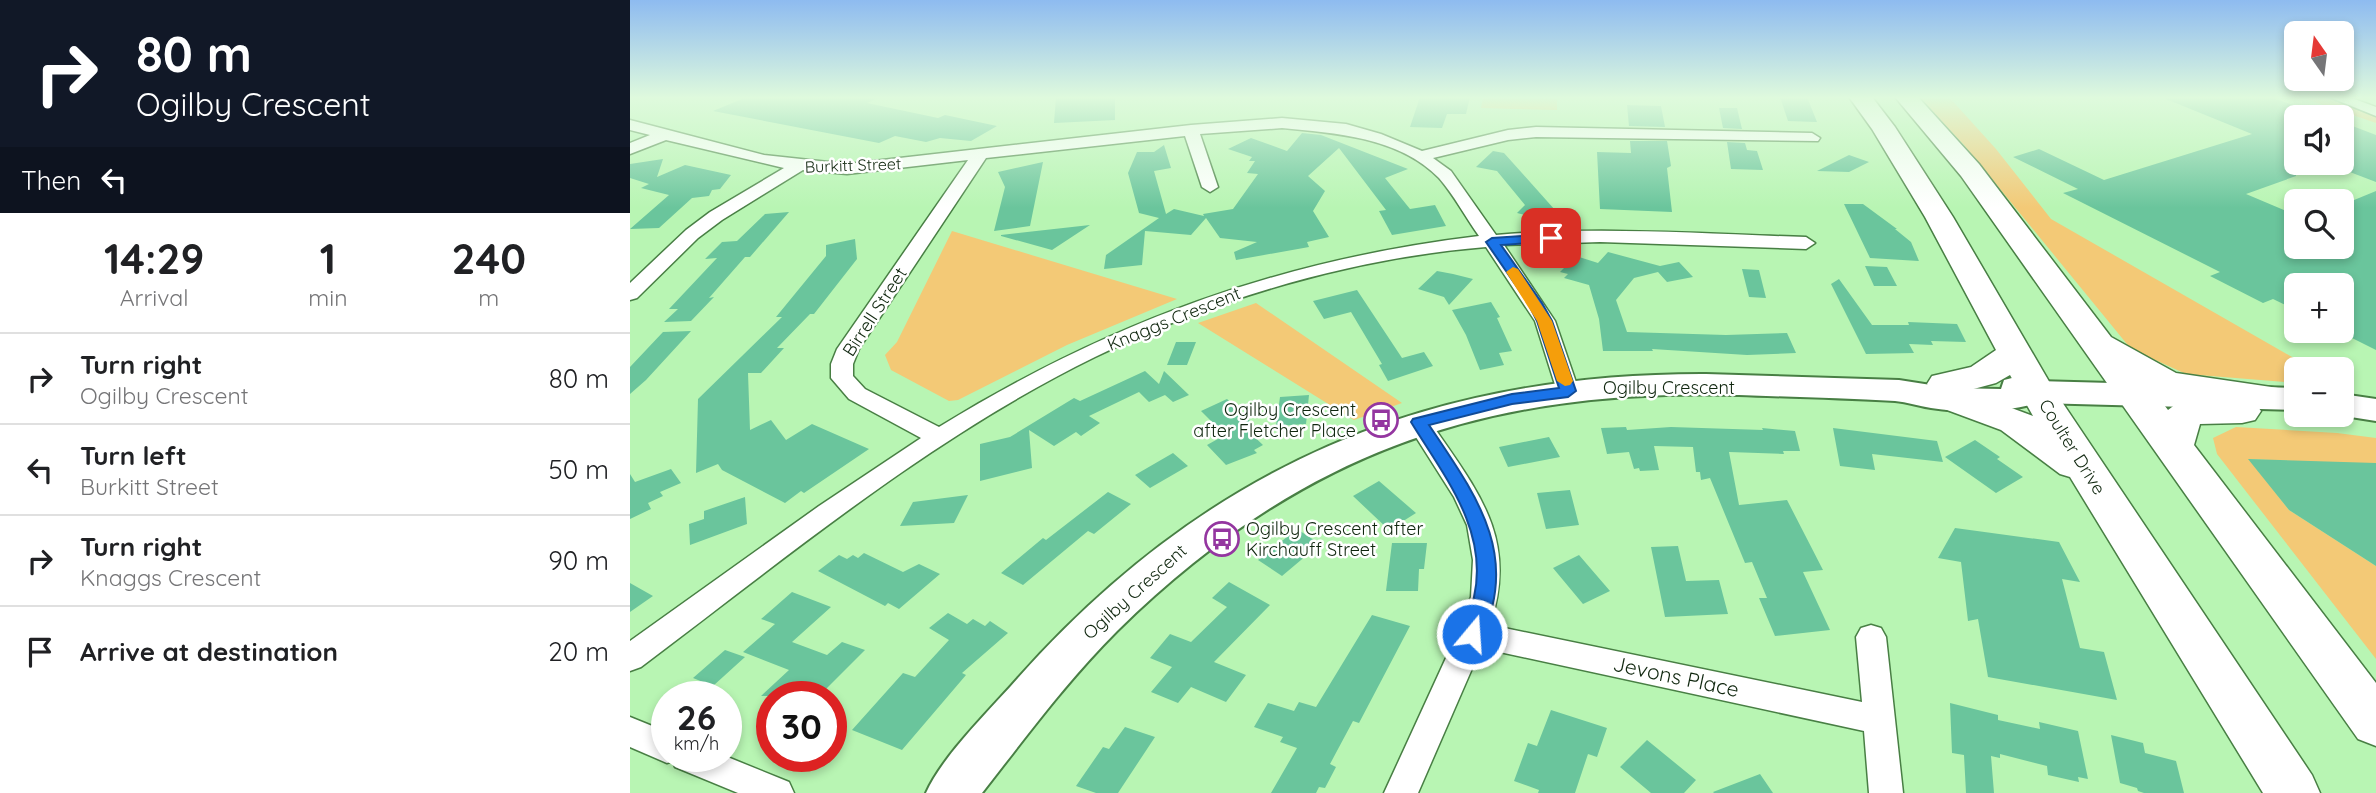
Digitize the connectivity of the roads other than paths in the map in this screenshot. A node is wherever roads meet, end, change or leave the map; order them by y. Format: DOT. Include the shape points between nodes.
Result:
graph roads {
  1 [pos="662,134"];
  2 [pos="1157,134"];
  3 [pos="1192,134"];
  4 [pos="1361,134"];
  5 [pos="1519,134"];
  6 [pos="1663,134"];
  7 [pos="1887,134"];
  8 [pos="1938,134"];
  9 [pos="665,135"];
  10 [pos="1812,138"];
  11 [pos="630,149"];
  12 [pos="980,155"];
  13 [pos="1421,156"];
  14 [pos="797,167"];
  15 [pos="1210,187"];
  16 [pos="1492,242"];
  17 [pos="1806,243"];
  18 [pos="630,294"];
  19 [pos="2088,333"];
  20 [pos="2015,352"];
  21 [pos="1568,391"];
  22 [pos="1948,391"];
  23 [pos="2037,392"];
  24 [pos="2132,393"];
  25 [pos="2284,398"];
  26 [pos="2354,407"];
  27 [pos="2376,410"];
  28 [pos="1419,422"];
  29 [pos="938,438"];
  30 [pos="2174,450"];
  31 [pos="2094,481"];
  32 [pos="1472,634"];
  33 [pos="1871,637"];
  34 [pos="630,658"];
  35 [pos="1879,720"];
  36 [pos="2376,723"];
  37 [pos="630,732"];
  38 [pos="651,741"];
  39 [pos="725,772"];
  40 [pos="776,793"];
  41 [pos="951,793"];
  42 [pos="1401,793"];
  43 [pos="1886,793"];
  44 [pos="2293,793"];
  1 -- 9 [label="street, Burkitt Street"];
  2 -- 12 [label="street, Burkitt Street"];
  3 -- 15 [label="street"];
  4 -- 13 [label="street, Burkitt Street"];
  5 -- 13 [label="street"];
  6 -- 10 [label="street"];
  7 -- 20 [label="main road, Coulter Drive"];
  8 -- 19 [label="main road" via="1970,170"];
  9 -- 11 [label="street"];
  9 -- 14 [label="street, Burkitt Street"];
  12 -- 14 [label="street, Burkitt Street" via="883,167"];
  12 -- 29 [label="street, Birrell Street" via="842,364 842,378 857,394"];
  13 -- 16 [label="street, Burkitt Street" via="1445,175"];
  14 -- 18 [label="street" via="692,234"];
  16 -- 17 [label="street, Knaggs Crescent" via="1596,237"];
  16 -- 21 [label="street, Burkitt Street" via="1540,312"];
  16 -- 29 [label="street, Knaggs Crescent" via="1364,259 1188,310 1037,379"];
  19 -- 24 [label="main road"];
  19 -- 25 [label="main road" via="2167,383"];
  20 -- 22 [label="main road" via="1998,369"];
  20 -- 23 [label="main road, Coulter Drive"];
  21 -- 22 [label="street, Ogilby Crescent" via="1643,385 1899,391 1933,399"];
  21 -- 28 [label="street, Ogilby Crescent" via="1512,399"];
  22 -- 23 [label="street, Ogilby Crescent" via="2018,400"];
  22 -- 31 [label="main road" via="2014,421"];
  23 -- 24 [label="street, Ogilby Crescent"];
  23 -- 31 [label="main road, Coulter Drive"];
  24 -- 25 [label="street, Ogilby Crescent"];
  24 -- 30 [label="main road"];
  25 -- 30 [label="main road" via="2259,411 2189,413 2180,420"];
  26 -- 27 [label="street"];
  28 -- 32 [label="street" via="1480,525 1487,560 1485,597"];
  28 -- 41 [label="street, Ogilby Crescent" via="1294,474 1231,512 1167,560 1093,628"];
  29 -- 34 [label="street, Knaggs Crescent"];
  30 -- 36 [label="main road"];
  31 -- 44 [label="main road, Coulter Drive"];
  32 -- 35 [label="street, Jevons Place"];
  32 -- 42 [label="street"];
  33 -- 35 [label="street"];
  35 -- 43 [label="street"];
  37 -- 38 [label="street"];
  39 -- 40 [label="street"];
}
